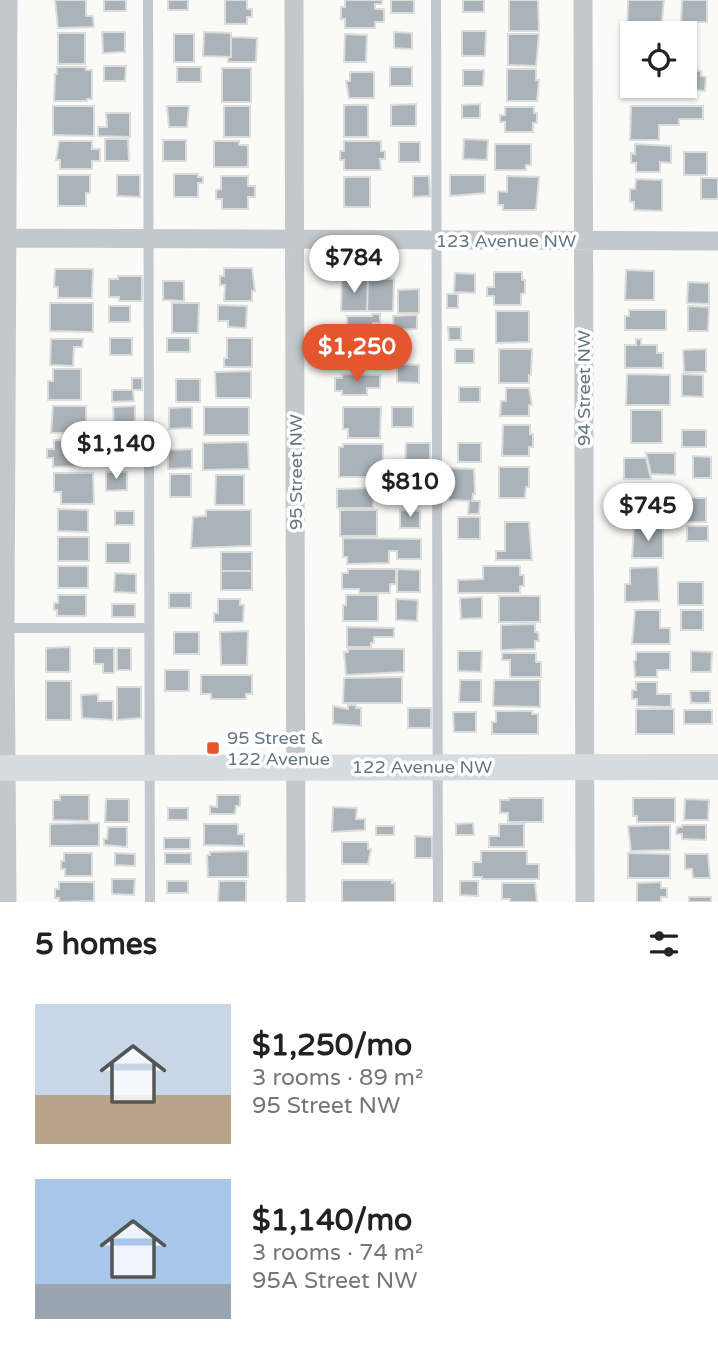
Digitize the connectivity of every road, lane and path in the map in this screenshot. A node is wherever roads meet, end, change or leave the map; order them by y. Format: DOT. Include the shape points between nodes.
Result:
graph roads {
  1 [pos="8,0"];
  2 [pos="148,0"];
  3 [pos="294,0"];
  4 [pos="436,0"];
  5 [pos="583,0"];
  6 [pos="4,238"];
  7 [pos="148,240"];
  8 [pos="295,241"];
  9 [pos="436,241"];
  10 [pos="584,241"];
  11 [pos="718,242"];
  12 [pos="5,628"];
  13 [pos="149,628"];
  14 [pos="150,767"];
  15 [pos="297,767"];
  16 [pos="438,767"];
  17 [pos="585,767"];
  18 [pos="718,767"];
  19 [pos="3,768"];
  20 [pos="7,902"];
  21 [pos="150,902"];
  22 [pos="296,902"];
  23 [pos="438,902"];
  24 [pos="585,902"];
  1 -- 6 [label="street"];
  2 -- 7 [label="lane"];
  3 -- 8 [label="street, 95 Street NW"];
  4 -- 9 [label="lane"];
  5 -- 10 [label="street, 94 Street NW"];
  6 -- 7 [label="street, 123 Avenue NW"];
  6 -- 12 [label="street"];
  7 -- 8 [label="street, 123 Avenue NW"];
  7 -- 13 [label="lane"];
  8 -- 9 [label="street, 123 Avenue NW"];
  8 -- 15 [label="street, 95 Street NW"];
  9 -- 10 [label="street, 123 Avenue NW"];
  9 -- 16 [label="lane"];
  10 -- 11 [label="street, 123 Avenue NW"];
  10 -- 17 [label="street, 94 Street NW"];
  12 -- 13 [label="lane"];
  12 -- 19 [label="street"];
  13 -- 14 [label="lane"];
  14 -- 15 [label="street, 122 Avenue NW"];
  14 -- 19 [label="street, 122 Avenue NW"];
  14 -- 21 [label="lane"];
  15 -- 16 [label="street, 122 Avenue NW"];
  15 -- 22 [label="street, 95 Street NW"];
  16 -- 17 [label="street, 122 Avenue NW"];
  16 -- 23 [label="lane"];
  17 -- 18 [label="street, 122 Avenue NW"];
  17 -- 24 [label="street, 94 Street NW"];
  19 -- 20 [label="street"];
}
